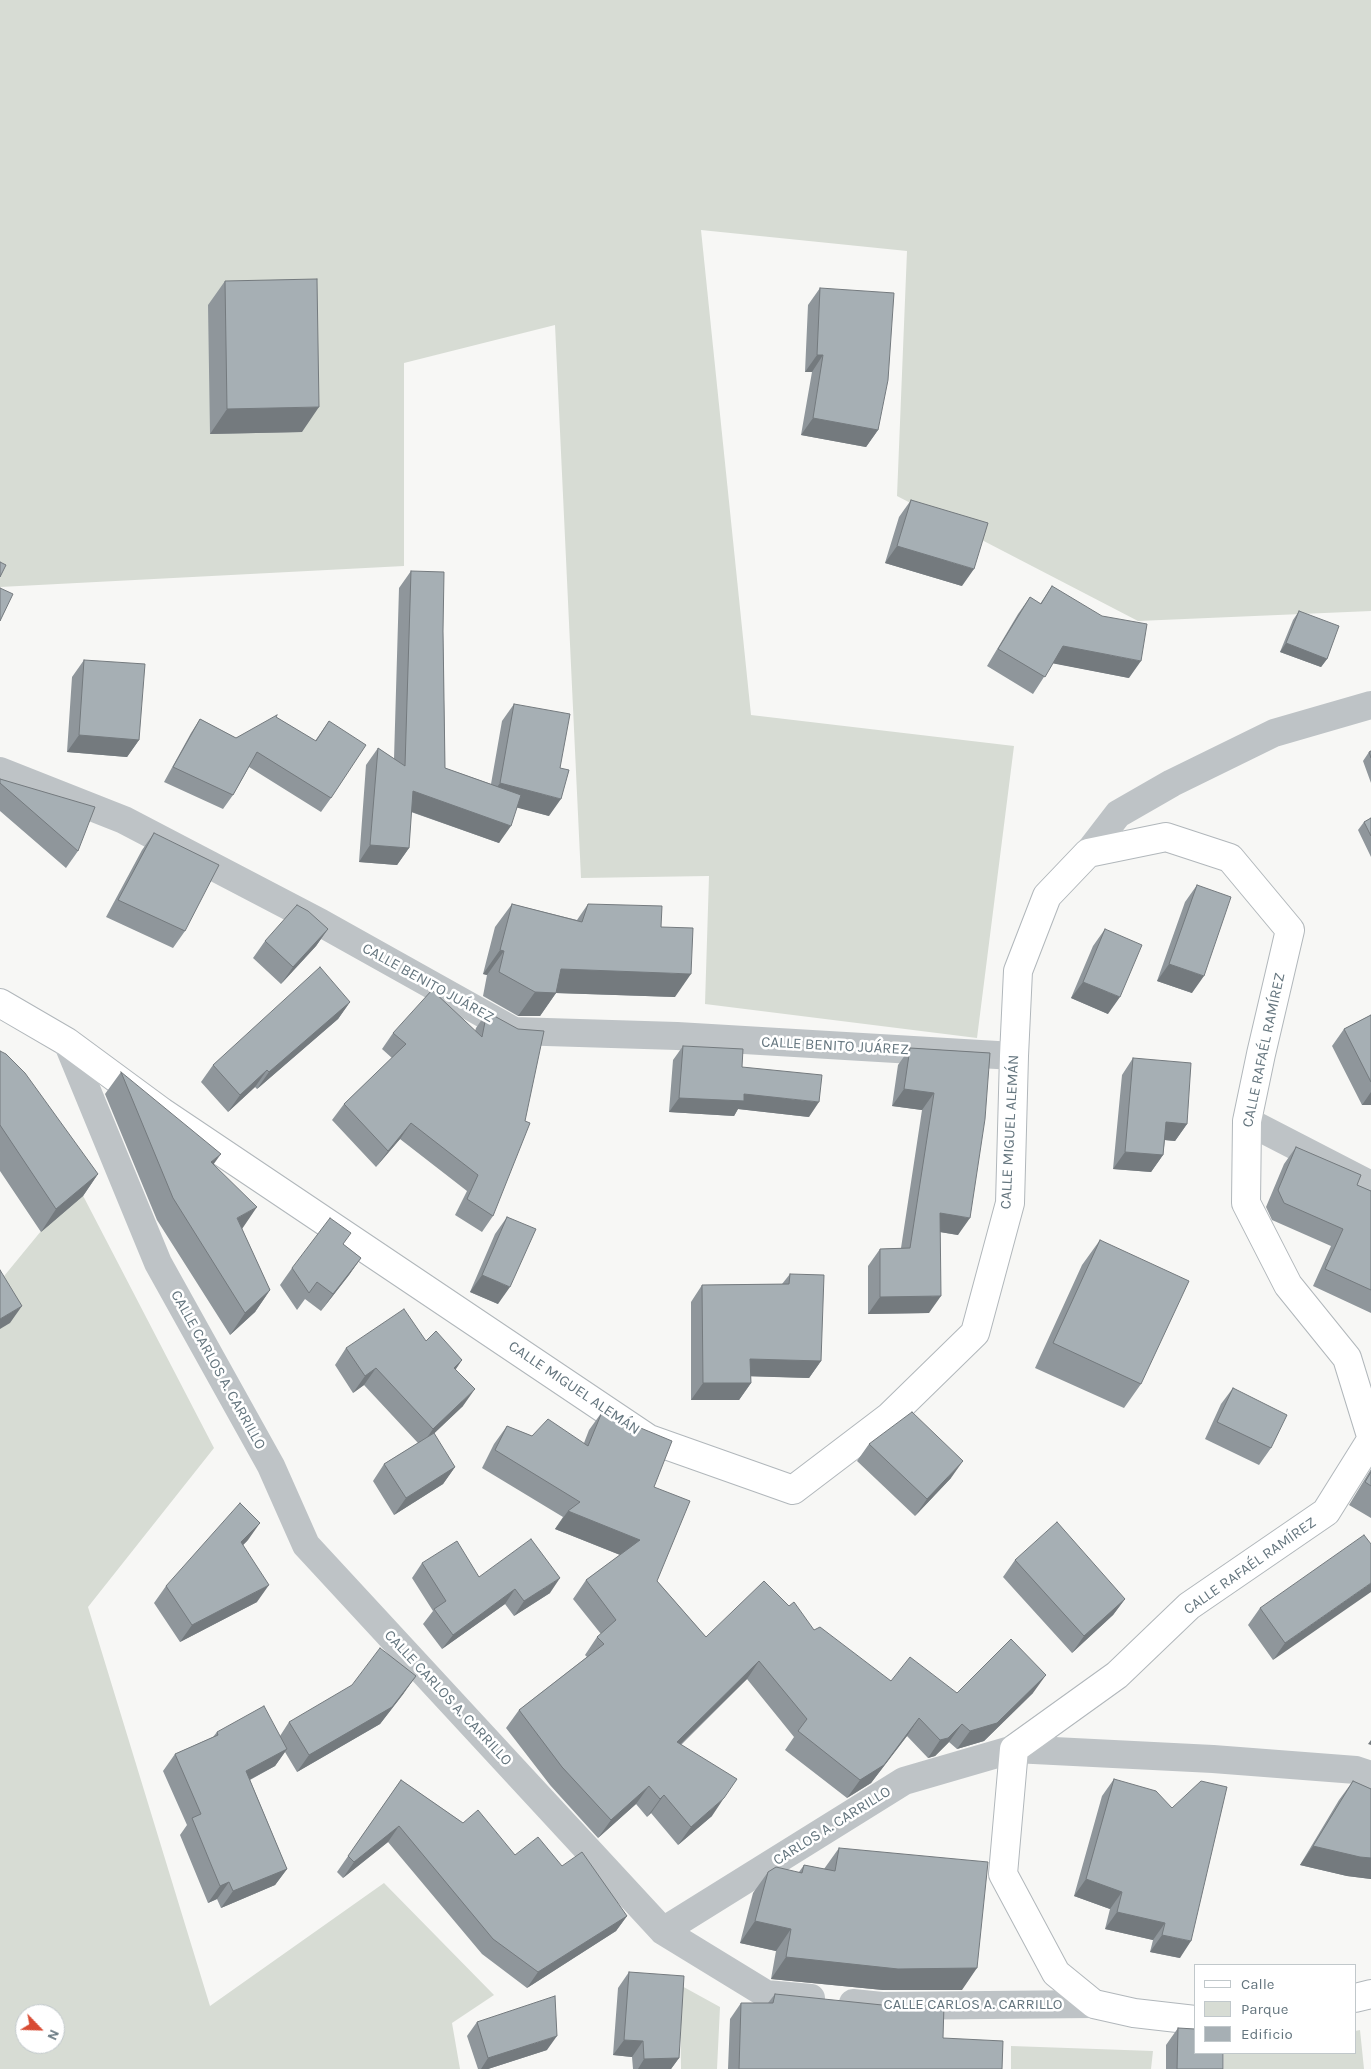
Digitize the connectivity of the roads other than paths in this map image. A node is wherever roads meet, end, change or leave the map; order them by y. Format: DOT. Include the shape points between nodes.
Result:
graph roads {
  1 [pos="1371,705"];
  2 [pos="0,771"];
  3 [pos="1088,853"];
  4 [pos="0,1003"];
  5 [pos="67,1042"];
  6 [pos="1014,1056"];
  7 [pos="1247,1121"];
  8 [pos="1371,1185"];
  9 [pos="1371,1436"];
  10 [pos="1371,1440"];
  11 [pos="1014,1749"];
  12 [pos="1371,1775"];
  13 [pos="663,1931"];
  14 [pos="1371,1994"];
  15 [pos="1356,1998"];
  16 [pos="1094,2004"];
  17 [pos="1194,2020"];
  1 -- 3 [label="street" via="1274,733 1172,783 1118,814"];
  2 -- 6 [label="street, CALLE BENITO JUÁREZ" via="124,820 322,923 514,1031 677,1036"];
  3 -- 6 [label="main road, CALLE MIGUEL ALEMÁN" via="1047,896 1018,971"];
  3 -- 7 [label="main road, CALLE RAFAÉL RAMÍREZ" via="1166,837 1230,858 1290,930"];
  4 -- 5 [label="main road, CALLE MIGUEL ALEMÁN"];
  5 -- 6 [label="main road, CALLE MIGUEL ALEMÁN" via="162,1112 649,1439 793,1490 888,1417 975,1333 1010,1203"];
  5 -- 13 [label="street, CALLE CARLOS A. CARRILLO" via="158,1263 271,1466 306,1545"];
  7 -- 8 [label="street"];
  7 -- 9 [label="main road, CALLE RAFAÉL RAMÍREZ" via="1246,1203 1288,1285 1347,1358"];
  10 -- 11 [label="main road, CALLE RAFAÉL RAMÍREZ" via="1326,1512 1189,1606 1117,1675"];
  11 -- 12 [label="street" via="1213,1759 1356,1770"];
  11 -- 13 [label="street, CARLOS A. CARRILLO" via="904,1781"];
  11 -- 16 [label="main road" via="1003,1874 1056,1973"];
  13 -- 16 [label="street, CALLE CARLOS A. CARRILLO" via="766,1994 882,2006"];
  14 -- 15 [label="main road"];
  16 -- 17 [label="main road" via="1134,2013"];
}
